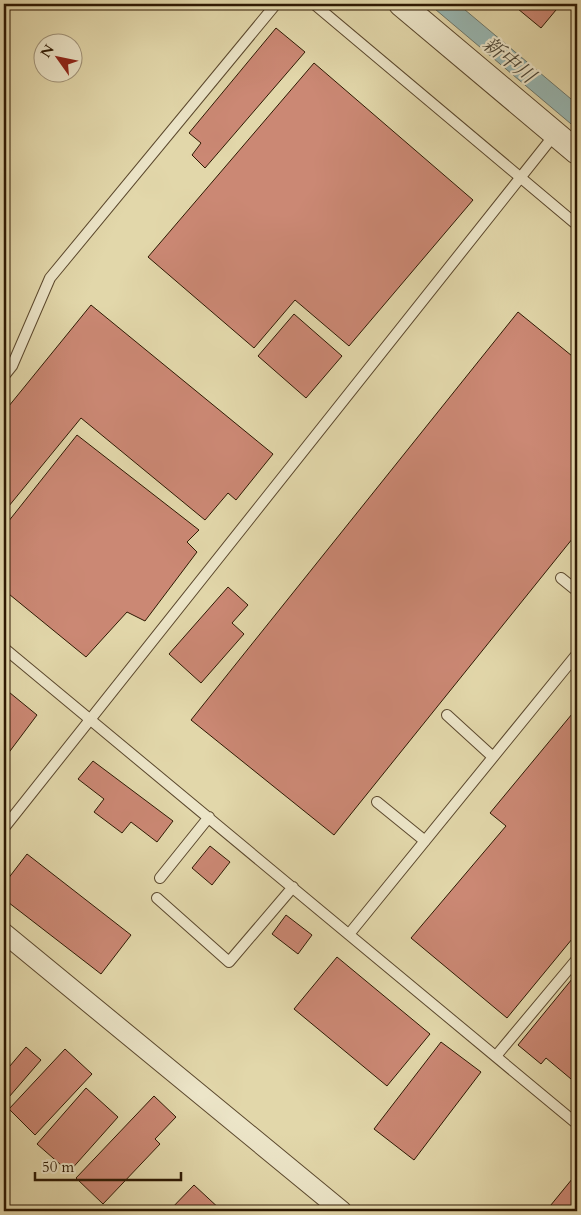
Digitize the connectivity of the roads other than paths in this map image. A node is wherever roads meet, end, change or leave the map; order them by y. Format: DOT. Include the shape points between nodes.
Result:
graph roads {
  1 [pos="276,4"];
  2 [pos="314,4"];
  3 [pos="401,4"];
  4 [pos="555,133"];
  5 [pos="577,152"];
  6 [pos="520,177"];
  7 [pos="577,225"];
  8 [pos="4,376"];
  9 [pos="562,578"];
  10 [pos="577,591"];
  11 [pos="4,648"];
  12 [pos="577,654"];
  13 [pos="447,715"];
  14 [pos="89,718"];
  15 [pos="493,757"];
  16 [pos="377,802"];
  17 [pos="209,817"];
  18 [pos="4,828"];
  19 [pos="425,841"];
  20 [pos="160,878"];
  21 [pos="293,887"];
  22 [pos="157,898"];
  23 [pos="4,933"];
  24 [pos="350,934"];
  25 [pos="577,959"];
  26 [pos="496,1056"];
  27 [pos="577,1124"];
  28 [pos="342,1211"];
  1 -- 8 [label="lane" via="50,278 12,366"];
  2 -- 6 [label="lane"];
  3 -- 4 [label="street"];
  4 -- 5 [label="street"];
  4 -- 6 [label="lane"];
  6 -- 7 [label="lane"];
  6 -- 14 [label="lane"];
  9 -- 10 [label="lane"];
  11 -- 14 [label="lane"];
  12 -- 15 [label="lane"];
  13 -- 15 [label="lane"];
  14 -- 17 [label="lane"];
  14 -- 18 [label="lane"];
  15 -- 19 [label="lane"];
  16 -- 19 [label="lane"];
  17 -- 20 [label="lane"];
  17 -- 21 [label="lane"];
  19 -- 24 [label="lane"];
  21 -- 22 [label="lane" via="229,962"];
  21 -- 24 [label="lane"];
  23 -- 28 [label="street"];
  24 -- 26 [label="lane"];
  25 -- 26 [label="lane"];
  26 -- 27 [label="lane"];
}
